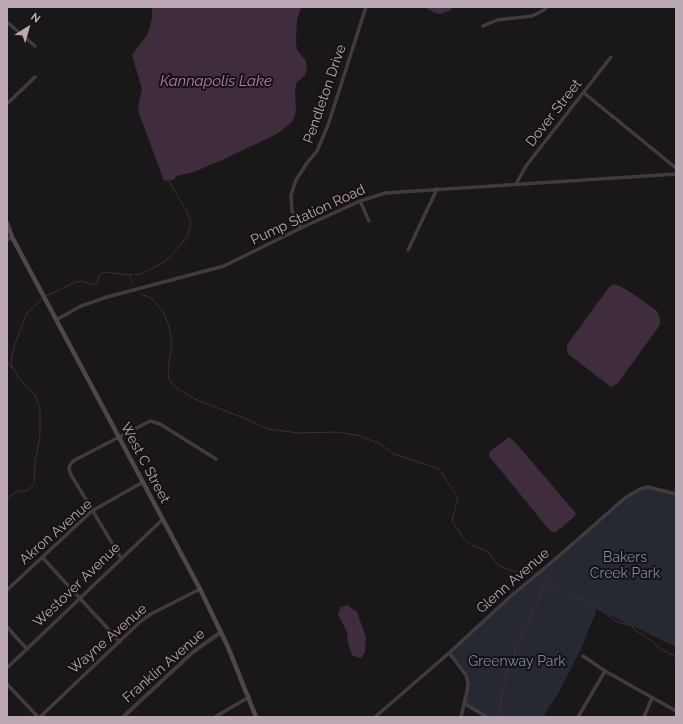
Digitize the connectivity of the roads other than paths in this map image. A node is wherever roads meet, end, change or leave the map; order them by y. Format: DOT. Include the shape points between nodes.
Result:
graph roads {
  1 [pos="366,7"];
  2 [pos="547,7"];
  3 [pos="7,22"];
  4 [pos="483,26"];
  5 [pos="35,46"];
  6 [pos="611,57"];
  7 [pos="35,77"];
  8 [pos="584,93"];
  9 [pos="7,104"];
  10 [pos="676,168"];
  11 [pos="676,174"];
  12 [pos="516,184"];
  13 [pos="437,189"];
  14 [pos="360,201"];
  15 [pos="369,221"];
  16 [pos="7,222"];
  17 [pos="300,228"];
  18 [pos="12,237"];
  19 [pos="7,240"];
  20 [pos="408,250"];
  21 [pos="56,320"];
  22 [pos="119,438"];
  23 [pos="216,459"];
  24 [pos="143,482"];
  25 [pos="676,494"];
  26 [pos="92,510"];
  27 [pos="163,519"];
  28 [pos="42,557"];
  29 [pos="121,558"];
  30 [pos="200,589"];
  31 [pos="7,590"];
  32 [pos="80,599"];
  33 [pos="7,627"];
  34 [pos="221,632"];
  35 [pos="120,642"];
  36 [pos="27,649"];
  37 [pos="449,653"];
  38 [pos="583,656"];
  39 [pos="7,668"];
  40 [pos="605,671"];
  41 [pos="7,684"];
  42 [pos="249,697"];
  43 [pos="652,698"];
  44 [pos="464,704"];
  45 [pos="676,711"];
  46 [pos="39,717"];
  47 [pos="123,717"];
  48 [pos="214,717"];
  49 [pos="256,717"];
  50 [pos="375,717"];
  51 [pos="461,717"];
  52 [pos="486,717"];
  53 [pos="578,717"];
  54 [pos="644,717"];
  1 -- 17 [label="street, Pendleton Drive" via="318,152 296,180 291,195 292,211"];
  2 -- 4 [label="street" via="532,16 497,20"];
  3 -- 5 [label="street"];
  6 -- 8 [label="street, Dover Street"];
  7 -- 9 [label="street"];
  8 -- 10 [label="street"];
  8 -- 12 [label="street, Dover Street" via="526,166"];
  11 -- 12 [label="street, Pump Station Road"];
  12 -- 13 [label="street, Pump Station Road"];
  13 -- 14 [label="street, Pump Station Road" via="385,193"];
  13 -- 20 [label="street"];
  14 -- 15 [label="street"];
  14 -- 17 [label="street, Pump Station Road"];
  16 -- 18 [label="main road, West C Street"];
  17 -- 21 [label="street, Pump Station Road" via="224,266 107,297 81,306"];
  18 -- 19 [label="street"];
  18 -- 21 [label="main road, West C Street"];
  21 -- 22 [label="main road, West C Street"];
  22 -- 23 [label="street" via="150,421 160,424"];
  22 -- 24 [label="main road, West C Street"];
  22 -- 26 [label="street" via="73,461 69,467"];
  24 -- 26 [label="street, Akron Avenue"];
  24 -- 27 [label="main road, West C Street"];
  25 -- 37 [label="street, Glenn Avenue" via="648,487 625,498"];
  26 -- 28 [label="street, Akron Avenue"];
  26 -- 29 [label="street"];
  27 -- 29 [label="street, Westover Avenue"];
  27 -- 30 [label="main road, West C Street"];
  28 -- 31 [label="street, Akron Avenue"];
  28 -- 32 [label="street"];
  29 -- 32 [label="street, Westover Avenue"];
  30 -- 34 [label="main road, West C Street"];
  30 -- 35 [label="street, Wayne Avenue" via="151,614"];
  32 -- 35 [label="street"];
  32 -- 36 [label="street, Westover Avenue"];
  33 -- 36 [label="street"];
  34 -- 42 [label="main road, West C Street"];
  34 -- 47 [label="street, Franklin Avenue" via="193,652"];
  35 -- 46 [label="street, Wayne Avenue"];
  36 -- 39 [label="street, Westover Avenue"];
  37 -- 44 [label="street" via="466,675 468,683"];
  37 -- 50 [label="street, Glenn Avenue"];
  38 -- 40 [label="street"];
  40 -- 43 [label="street"];
  40 -- 53 [label="street"];
  41 -- 46 [label="street"];
  42 -- 48 [label="street"];
  42 -- 49 [label="main road, West C Street"];
  43 -- 45 [label="street"];
  43 -- 54 [label="street"];
  44 -- 51 [label="street"];
  44 -- 52 [label="street"];
}
